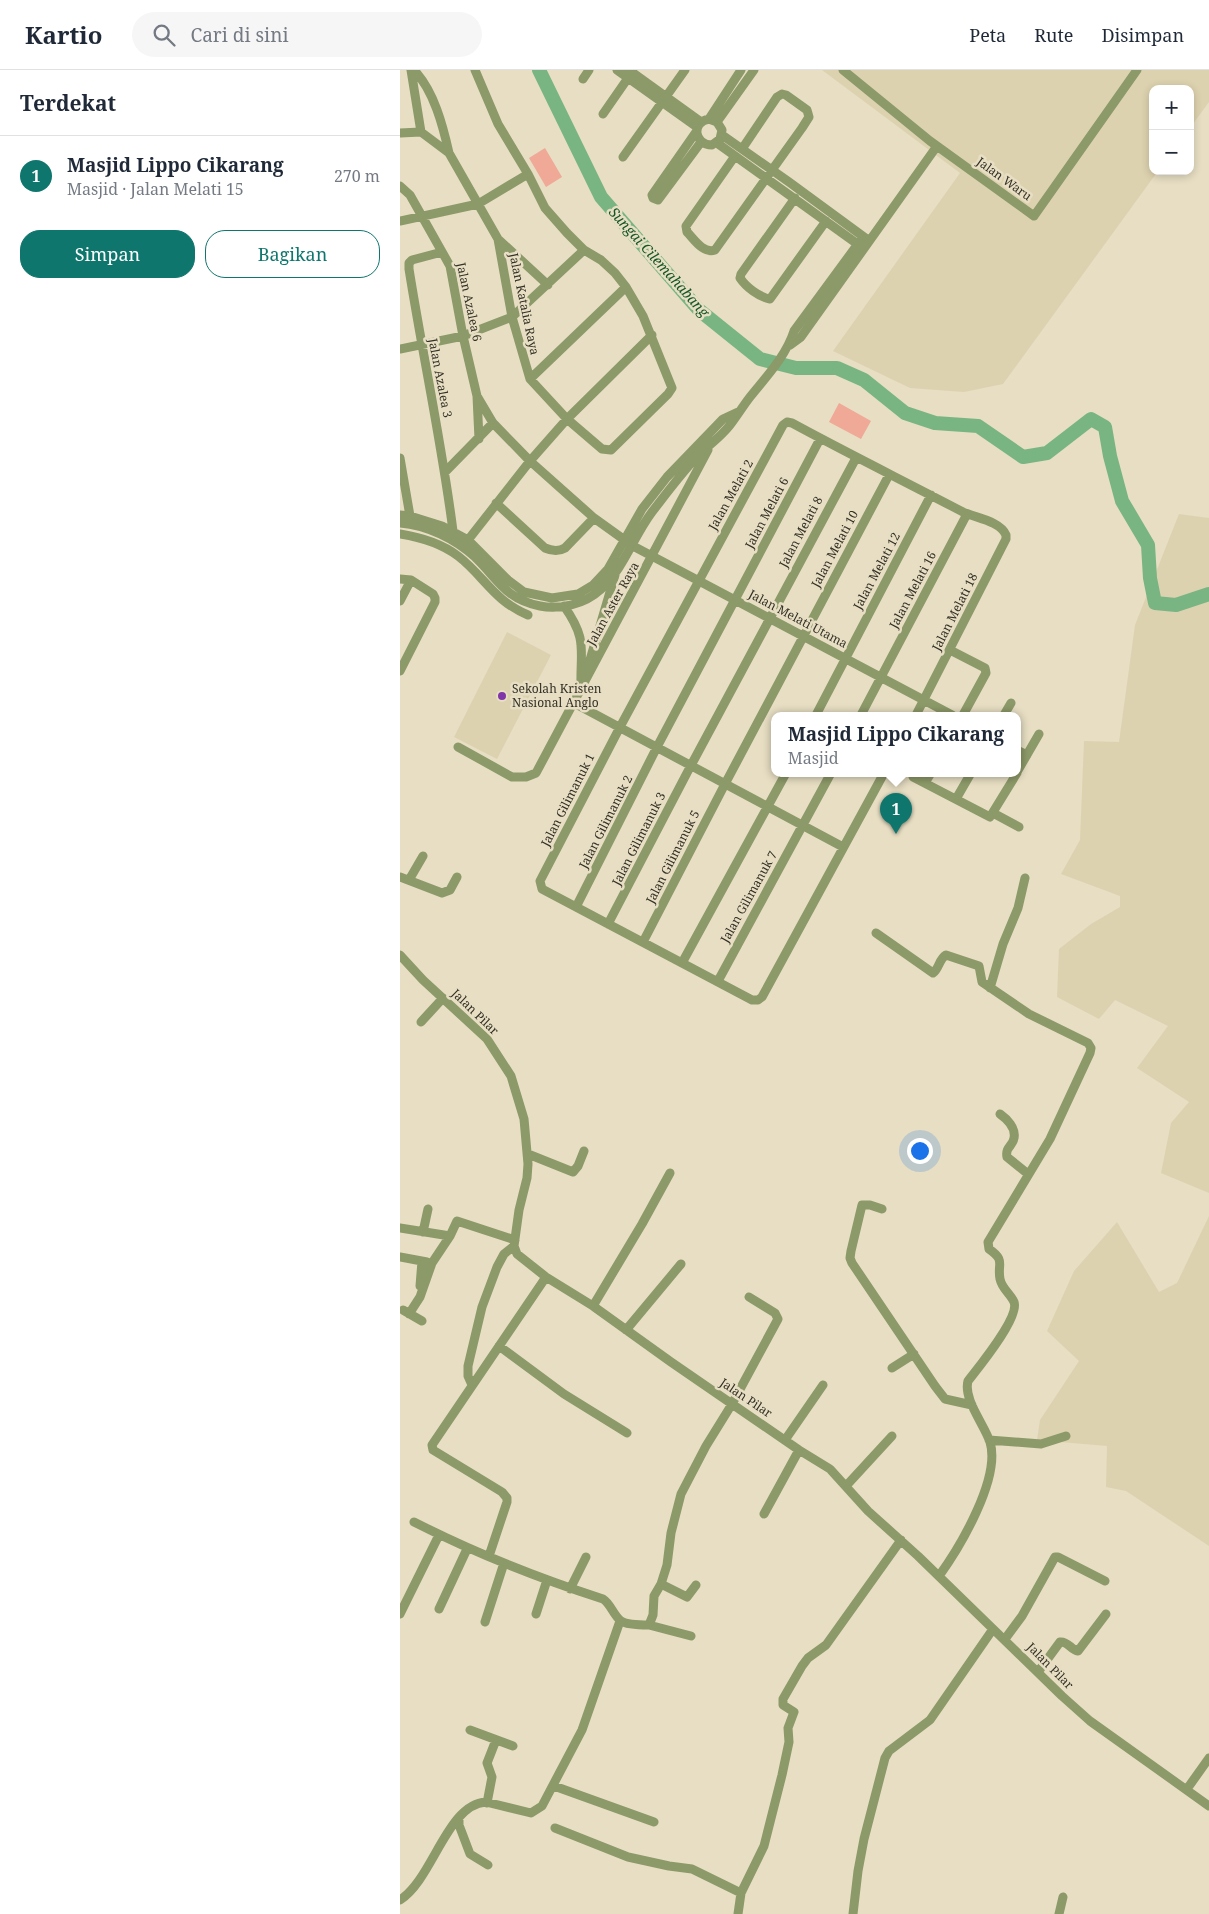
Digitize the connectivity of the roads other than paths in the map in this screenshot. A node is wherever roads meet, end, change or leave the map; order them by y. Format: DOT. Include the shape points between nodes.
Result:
graph roads {
  1 [pos="413,70"];
  2 [pos="475,70"];
  3 [pos="589,70"];
  4 [pos="617,70"];
  5 [pos="685,70"];
  6 [pos="740,70"];
  7 [pos="754,70"];
  8 [pos="843,70"];
  9 [pos="1137,70"];
  10 [pos="632,73"];
  11 [pos="583,79"];
  12 [pos="664,99"];
  13 [pos="603,114"];
  14 [pos="704,124"];
  15 [pos="421,132"];
  16 [pos="400,133"];
  17 [pos="720,139"];
  18 [pos="701,142"];
  19 [pos="937,146"];
  20 [pos="742,149"];
  21 [pos="449,154"];
  22 [pos="735,156"];
  23 [pos="623,157"];
  24 [pos="528,174"];
  25 [pos="769,174"];
  26 [pos="400,186"];
  27 [pos="795,198"];
  28 [pos="478,204"];
  29 [pos="424,217"];
  30 [pos="400,221"];
  31 [pos="833,222"];
  32 [pos="498,239"];
  33 [pos="864,243"];
  34 [pos="584,250"];
  35 [pos="442,252"];
  36 [pos="548,285"];
  37 [pos="626,287"];
  38 [pos="512,317"];
  39 [pos="652,335"];
  40 [pos="463,336"];
  41 [pos="421,345"];
  42 [pos="400,349"];
  43 [pos="530,380"];
  44 [pos="477,396"];
  45 [pos="738,411"];
  46 [pos="567,419"];
  47 [pos="493,423"];
  48 [pos="479,439"];
  49 [pos="820,439"];
  50 [pos="711,446"];
  51 [pos="400,458"];
  52 [pos="856,458"];
  53 [pos="530,461"];
  54 [pos="445,472"];
  55 [pos="889,475"];
  56 [pos="931,495"];
  57 [pos="496,503"];
  58 [pos="967,514"];
  59 [pos="400,515"];
  60 [pos="410,516"];
  61 [pos="594,518"];
  62 [pos="400,523"];
  63 [pos="453,531"];
  64 [pos="400,534"];
  65 [pos="624,539"];
  66 [pos="465,543"];
  67 [pos="633,546"];
  68 [pos="456,555"];
  69 [pos="653,556"];
  70 [pos="615,574"];
  71 [pos="400,579"];
  72 [pos="411,580"];
  73 [pos="698,580"];
  74 [pos="735,600"];
  75 [pos="400,601"];
  76 [pos="526,602"];
  77 [pos="564,606"];
  78 [pos="769,618"];
  79 [pos="803,636"];
  80 [pos="950,650"];
  81 [pos="845,659"];
  82 [pos="400,671"];
  83 [pos="882,677"];
  84 [pos="581,687"];
  85 [pos="924,700"];
  86 [pos="1011,702"];
  87 [pos="574,703"];
  88 [pos="818,712"];
  89 [pos="864,712"];
  90 [pos="918,712"];
  91 [pos="946,712"];
  92 [pos="965,712"];
  93 [pos="1006,712"];
  94 [pos="620,727"];
  95 [pos="1039,734"];
  96 [pos="458,747"];
  97 [pos="657,748"];
  98 [pos="1021,752"];
  99 [pos="1027,755"];
  100 [pos="691,765"];
  101 [pos="1021,765"];
  102 [pos="784,777"];
  103 [pos="829,777"];
  104 [pos="882,777"];
  105 [pos="913,777"];
  106 [pos="929,777"];
  107 [pos="969,777"];
  108 [pos="1014,777"];
  109 [pos="725,784"];
  110 [pos="925,784"];
  111 [pos="956,799"];
  112 [pos="768,807"];
  113 [pos="991,815"];
  114 [pos="803,826"];
  115 [pos="1019,827"];
  116 [pos="843,847"];
  117 [pos="423,856"];
  118 [pos="456,877"];
  119 [pos="1025,878"];
  120 [pos="404,879"];
  121 [pos="576,907"];
  122 [pos="608,924"];
  123 [pos="876,933"];
  124 [pos="643,942"];
  125 [pos="400,955"];
  126 [pos="682,962"];
  127 [pos="718,981"];
  128 [pos="990,988"];
  129 [pos="443,998"];
  130 [pos="421,1022"];
  131 [pos="1000,1114"];
  132 [pos="584,1151"];
  133 [pos="528,1154"];
  134 [pos="670,1172"];
  135 [pos="1028,1174"];
  136 [pos="428,1209"];
  137 [pos="882,1209"];
  138 [pos="400,1228"];
  139 [pos="423,1232"];
  140 [pos="450,1236"];
  141 [pos="514,1243"];
  142 [pos="400,1257"];
  143 [pos="422,1261"];
  144 [pos="432,1263"];
  145 [pos="681,1264"];
  146 [pos="546,1278"];
  147 [pos="420,1297"];
  148 [pos="749,1297"];
  149 [pos="593,1306"];
  150 [pos="422,1321"];
  151 [pos="626,1330"];
  152 [pos="499,1346"];
  153 [pos="914,1354"];
  154 [pos="892,1368"];
  155 [pos="472,1385"];
  156 [pos="823,1385"];
  157 [pos="732,1404"];
  158 [pos="972,1405"];
  159 [pos="628,1434"];
  160 [pos="892,1436"];
  161 [pos="1066,1436"];
  162 [pos="785,1440"];
  163 [pos="989,1440"];
  164 [pos="799,1450"];
  165 [pos="846,1486"];
  166 [pos="764,1514"];
  167 [pos="414,1522"];
  168 [pos="439,1535"];
  169 [pos="901,1540"];
  170 [pos="467,1549"];
  171 [pos="489,1556"];
  172 [pos="586,1556"];
  173 [pos="504,1563"];
  174 [pos="939,1576"];
  175 [pos="547,1580"];
  176 [pos="1105,1581"];
  177 [pos="662,1584"];
  178 [pos="696,1585"];
  179 [pos="570,1588"];
  180 [pos="439,1609"];
  181 [pos="400,1614"];
  182 [pos="536,1614"];
  183 [pos="1106,1614"];
  184 [pos="620,1620"];
  185 [pos="485,1622"];
  186 [pos="649,1625"];
  187 [pos="992,1630"];
  188 [pos="691,1636"];
  189 [pos="1005,1639"];
  190 [pos="1038,1672"];
  191 [pos="470,1730"];
  192 [pos="496,1740"];
  193 [pos="513,1746"];
  194 [pos="1209,1758"];
  195 [pos="554,1786"];
  196 [pos="1187,1789"];
  197 [pos="487,1803"];
  198 [pos="1209,1806"];
  199 [pos="459,1816"];
  200 [pos="654,1822"];
  201 [pos="555,1828"];
  202 [pos="488,1865"];
  203 [pos="741,1893"];
  204 [pos="1063,1897"];
  205 [pos="400,1900"];
  206 [pos="738,1914"];
  207 [pos="854,1914"];
  208 [pos="1059,1914"];
  1 -- 15 [label="street"];
  1 -- 21 [label="street, Jalan Katalia Raya" via="426,86 445,134"];
  2 -- 24 [label="street" via="498,124"];
  3 -- 11 [label="street"];
  4 -- 10 [label="street"];
  5 -- 12 [label="street"];
  6 -- 14 [label="street"];
  7 -- 14 [label="street"];
  8 -- 19 [label="street, Jalan Waru"];
  9 -- 19 [label="street, Jalan Waru" via="1034,216"];
  10 -- 12 [label="street"];
  10 -- 13 [label="street"];
  12 -- 14 [label="street"];
  12 -- 23 [label="street"];
  14 -- 17 [label="street" via="722,130"];
  14 -- 18 [label="street"];
  14 -- 18 [label="street" via="652,195 653,198 658,200"];
  15 -- 16 [label="street"];
  15 -- 21 [label="street, Jalan Katalia Raya"];
  17 -- 18 [label="street" via="712,145"];
  17 -- 20 [label="street"];
  17 -- 22 [label="street"];
  19 -- 33 [label="street"];
  20 -- 25 [label="street"];
  20 -- 25 [label="street" via="782,94 807,110 809,117"];
  21 -- 28 [label="street, Jalan Katalia Raya"];
  22 -- 25 [label="street"];
  22 -- 25 [label="street" via="686,226 687,232 705,250 715,250"];
  24 -- 28 [label="street"];
  24 -- 34 [label="street" via="545,208"];
  25 -- 27 [label="street"];
  25 -- 31 [label="street"];
  26 -- 29 [label="street, Jalan Azalea 6"];
  27 -- 31 [label="street"];
  27 -- 31 [label="street" via="741,274 743,283 764,298 770,299"];
  28 -- 29 [label="street"];
  28 -- 32 [label="street, Jalan Katalia Raya"];
  29 -- 30 [label="street"];
  29 -- 35 [label="street, Jalan Azalea 6"];
  31 -- 33 [label="street"];
  32 -- 36 [label="street, Jalan Katalia Raya"];
  32 -- 38 [label="street, Jalan Katalia Raya"];
  33 -- 45 [label="street" via="818,307 802,337 790,344"];
  34 -- 36 [label="street"];
  34 -- 37 [label="street" via="601,260"];
  35 -- 40 [label="street, Jalan Azalea 6" via="452,272"];
  35 -- 41 [label="street, Jalan Azalea 3" via="412,260 409,264"];
  36 -- 38 [label="street"];
  37 -- 39 [label="street"];
  37 -- 43 [label="street"];
  38 -- 40 [label="street"];
  38 -- 43 [label="street, Jalan Katalia Raya"];
  39 -- 46 [label="street"];
  39 -- 46 [label="street, Jalan Katalia Raya" via="672,388 668,394 608,451"];
  40 -- 41 [label="street"];
  40 -- 44 [label="street, Jalan Azalea 6"];
  41 -- 42 [label="street"];
  41 -- 54 [label="street, Jalan Azalea 3"];
  43 -- 46 [label="street, Jalan Katalia Raya"];
  44 -- 47 [label="street, Jalan Azalea 6"];
  44 -- 48 [label="street, Jalan Azalea 6"];
  45 -- 50 [label="street, Jalan Aster Raya"];
  45 -- 65 [label="street" via="723,419 667,477"];
  46 -- 53 [label="street"];
  47 -- 48 [label="street"];
  47 -- 53 [label="street, Jalan Azalea 6"];
  48 -- 54 [label="street"];
  49 -- 52 [label="street"];
  49 -- 73 [label="street, Jalan Melati 2" via="792,423 783,425"];
  49 -- 74 [label="street, Jalan Melati 6"];
  50 -- 67 [label="street, Jalan Aster Raya" via="696,458 650,514"];
  50 -- 69 [label="street, Jalan Aster Raya"];
  51 -- 60 [label="street"];
  52 -- 55 [label="street"];
  52 -- 78 [label="street, Jalan Melati 8"];
  53 -- 57 [label="street"];
  53 -- 61 [label="street, Jalan Azalea 6"];
  54 -- 63 [label="street, Jalan Azalea 3"];
  55 -- 56 [label="street"];
  55 -- 79 [label="street, Jalan Melati 10"];
  56 -- 58 [label="street"];
  56 -- 81 [label="street, Jalan Melati 12"];
  57 -- 61 [label="street" via="550,551 565,548"];
  57 -- 66 [label="street"];
  58 -- 80 [label="street, Jalan Melati 18" via="1000,527 1006,539"];
  58 -- 83 [label="street, Jalan Melati 16"];
  59 -- 60 [label="street"];
  60 -- 63 [label="street"];
  61 -- 65 [label="street, Jalan Melati Utama"];
  62 -- 66 [label="street" via="426,528"];
  63 -- 66 [label="street"];
  64 -- 68 [label="street" via="431,542"];
  65 -- 66 [label="street" via="608,569 593,585 578,594 552,598 524,592"];
  65 -- 67 [label="street, Jalan Melati Utama"];
  66 -- 68 [label="street"];
  66 -- 76 [label="street" via="499,585"];
  67 -- 69 [label="street, Jalan Melati Utama"];
  67 -- 70 [label="street, Jalan Aster Raya"];
  68 -- 76 [label="street" via="498,598 525,614"];
  69 -- 73 [label="street, Jalan Melati Utama"];
  69 -- 84 [label="street, Jalan Aster Raya"];
  70 -- 77 [label="street" via="593,596"];
  70 -- 84 [label="street"];
  71 -- 72 [label="street"];
  72 -- 75 [label="street"];
  72 -- 82 [label="street" via="433,594 435,602"];
  73 -- 74 [label="street, Jalan Melati Utama"];
  73 -- 94 [label="street, Jalan Melati 2"];
  74 -- 78 [label="street, Jalan Melati Utama"];
  74 -- 97 [label="street, Jalan Melati 6"];
  76 -- 77 [label="street" via="549,607"];
  77 -- 84 [label="street" via="576,624 582,643"];
  78 -- 79 [label="street, Jalan Melati Utama"];
  78 -- 100 [label="street, Jalan Melati 8"];
  79 -- 81 [label="street, Jalan Melati Utama"];
  79 -- 109 [label="street, Jalan Melati 10"];
  80 -- 85 [label="street, Jalan Melati 18"];
  80 -- 92 [label="street" via="985,668 986,673"];
  81 -- 83 [label="street, Jalan Melati Utama"];
  81 -- 88 [label="street, Jalan Melati 12"];
  83 -- 85 [label="street, Jalan Melati Utama"];
  83 -- 89 [label="street, Jalan Melati 16"];
  84 -- 87 [label="street, Jalan Aster Raya"];
  85 -- 90 [label="street, Jalan Melati 18"];
  85 -- 91 [label="street, Jalan Melati Utama"];
  86 -- 93 [label="street"];
  87 -- 94 [label="street"];
  87 -- 96 [label="street, Jalan Aster Raya" via="536,773 526,777 512,777"];
  94 -- 97 [label="street"];
  94 -- 121 [label="street, Jalan Gilimanuk 1" via="540,881 542,889"];
  95 -- 99 [label="street"];
  97 -- 100 [label="street"];
  97 -- 121 [label="street, Jalan Gilimanuk 2"];
  98 -- 99 [label="street"];
  99 -- 101 [label="street"];
  100 -- 109 [label="street"];
  100 -- 122 [label="street, Jalan Gilimanuk 3"];
  102 -- 112 [label="street"];
  103 -- 114 [label="street, Jalan Gilimanuk 7"];
  104 -- 116 [label="street"];
  105 -- 110 [label="street"];
  106 -- 110 [label="street"];
  107 -- 111 [label="street"];
  108 -- 113 [label="street"];
  109 -- 112 [label="street"];
  109 -- 124 [label="street, Jalan Gilimanuk 5"];
  110 -- 111 [label="street"];
  111 -- 113 [label="street"];
  112 -- 114 [label="street"];
  112 -- 126 [label="street"];
  113 -- 115 [label="street"];
  114 -- 116 [label="street"];
  114 -- 127 [label="street, Jalan Gilimanuk 7"];
  116 -- 127 [label="street" via="762,997 752,1000"];
  117 -- 120 [label="street"];
  118 -- 120 [label="street" via="450,890 442,893"];
  119 -- 128 [label="street"];
  121 -- 122 [label="street"];
  122 -- 124 [label="street"];
  123 -- 128 [label="street" via="933,973 946,955 979,966 980,981"];
  124 -- 126 [label="street"];
  125 -- 129 [label="street, Jalan Pilar"];
  126 -- 127 [label="street"];
  128 -- 135 [label="street" via="1029,1014 1088,1043 1090,1048 1050,1139"];
  129 -- 130 [label="street"];
  129 -- 133 [label="street, Jalan Pilar" via="487,1039 511,1076 524,1119"];
  131 -- 135 [label="street" via="1010,1123 1014,1136 1007,1157"];
  132 -- 133 [label="street" via="572,1172"];
  133 -- 141 [label="street, Jalan Pilar" via="527,1178 518,1210"];
  134 -- 149 [label="street"];
  135 -- 158 [label="street" via="988,1242 989,1249 1001,1262 1000,1280 1014,1302 1014,1308 1001,1338 968,1381 967,1392"];
  136 -- 139 [label="street"];
  137 -- 153 [label="street" via="862,1205 850,1258"];
  138 -- 139 [label="street"];
  139 -- 140 [label="street"];
  140 -- 141 [label="street" via="457,1222"];
  140 -- 144 [label="street"];
  141 -- 146 [label="street, Jalan Pilar" via="517,1254"];
  141 -- 155 [label="street" via="504,1254 482,1308 468,1366"];
  142 -- 143 [label="street"];
  143 -- 144 [label="street"];
  143 -- 147 [label="street"];
  144 -- 147 [label="street"];
  145 -- 151 [label="street"];
  146 -- 149 [label="street, Jalan Pilar"];
  146 -- 152 [label="street"];
  147 -- 150 [label="street" via="406,1312"];
  148 -- 157 [label="street" via="775,1313 778,1319"];
  149 -- 151 [label="street, Jalan Pilar"];
  151 -- 157 [label="street, Jalan Pilar"];
  152 -- 155 [label="street"];
  152 -- 159 [label="street" via="564,1394"];
  153 -- 154 [label="street"];
  153 -- 158 [label="street" via="945,1399"];
  155 -- 171 [label="street" via="432,1447 506,1496 507,1502"];
  156 -- 162 [label="street"];
  157 -- 162 [label="street, Jalan Pilar"];
  157 -- 177 [label="street" via="681,1494 674,1515"];
  158 -- 163 [label="street"];
  160 -- 165 [label="street"];
  161 -- 163 [label="street" via="1041,1444"];
  162 -- 164 [label="street, Jalan Pilar"];
  163 -- 174 [label="street" via="992,1460 976,1513"];
  164 -- 165 [label="street, Jalan Pilar" via="830,1469"];
  164 -- 166 [label="street"];
  165 -- 169 [label="street, Jalan Pilar"];
  167 -- 168 [label="street"];
  168 -- 170 [label="street"];
  168 -- 181 [label="street"];
  169 -- 174 [label="street, Jalan Pilar"];
  169 -- 203 [label="street" via="826,1645 802,1666 783,1699 783,1705 794,1712 788,1728 790,1734 782,1775 764,1846"];
  170 -- 171 [label="street"];
  170 -- 180 [label="street"];
  171 -- 173 [label="street"];
  172 -- 179 [label="street"];
  173 -- 175 [label="street"];
  173 -- 185 [label="street"];
  174 -- 187 [label="street, Jalan Pilar"];
  175 -- 179 [label="street"];
  175 -- 182 [label="street"];
  176 -- 189 [label="street" via="1055,1557 1022,1616"];
  177 -- 178 [label="street" via="687,1597"];
  177 -- 186 [label="street" via="654,1596"];
  179 -- 184 [label="street" via="603,1599"];
  183 -- 190 [label="street" via="1078,1651 1060,1642"];
  184 -- 186 [label="street"];
  184 -- 195 [label="street" via="582,1730"];
  186 -- 188 [label="street"];
  187 -- 189 [label="street, Jalan Pilar"];
  187 -- 207 [label="street" via="930,1720 889,1751 885,1758 864,1839"];
  189 -- 190 [label="street, Jalan Pilar"];
  190 -- 196 [label="street, Jalan Pilar" via="1090,1721"];
  191 -- 192 [label="street"];
  192 -- 193 [label="street"];
  192 -- 197 [label="street" via="487,1763 492,1777"];
  194 -- 196 [label="street"];
  195 -- 197 [label="street" via="542,1806 530,1814"];
  195 -- 200 [label="street"];
  196 -- 198 [label="street, Jalan Pilar"];
  197 -- 199 [label="street" via="472,1806"];
  199 -- 202 [label="street" via="459,1825 470,1854"];
  199 -- 205 [label="street" via="424,1876"];
  201 -- 203 [label="street" via="628,1857 692,1869"];
  203 -- 206 [label="street"];
  204 -- 208 [label="street"];
}
